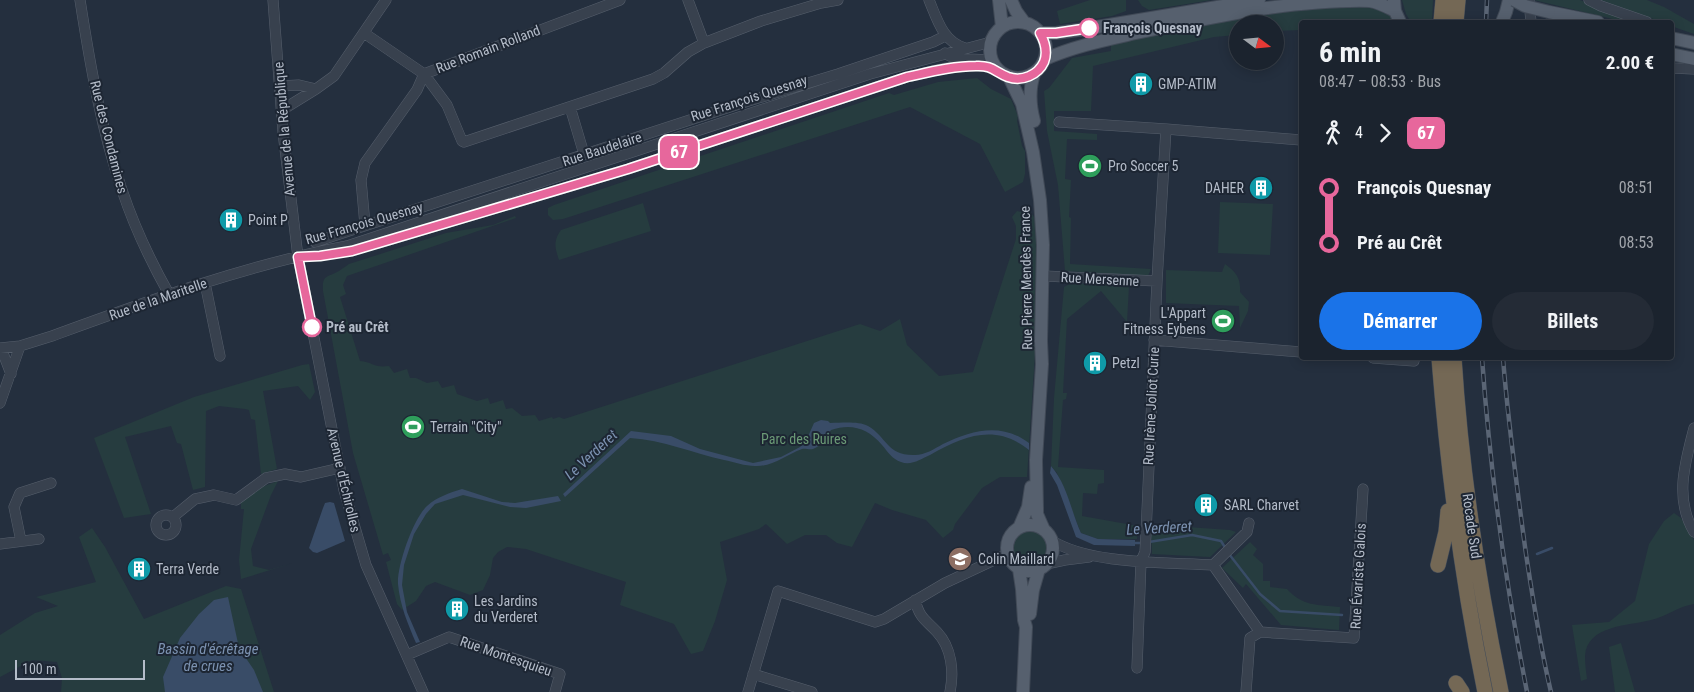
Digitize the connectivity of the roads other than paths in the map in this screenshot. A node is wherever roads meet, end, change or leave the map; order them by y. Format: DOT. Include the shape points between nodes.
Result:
graph roads {
  1 [pos="80,0"];
  2 [pos="273,0"];
  3 [pos="386,0"];
  4 [pos="620,0"];
  5 [pos="688,0"];
  6 [pos="838,0"];
  7 [pos="929,0"];
  8 [pos="999,0"];
  9 [pos="1011,0"];
  10 [pos="1259,0"];
  11 [pos="1443,0"];
  12 [pos="1458,0"];
  13 [pos="1509,0"];
  14 [pos="1514,0"];
  15 [pos="1529,0"];
  16 [pos="1589,0"];
  17 [pos="1396,11"];
  18 [pos="1441,20"];
  19 [pos="1456,20"];
  20 [pos="1503,20"];
  21 [pos="1530,20"];
  22 [pos="1588,20"];
  23 [pos="1641,20"];
  24 [pos="1024,22"];
  25 [pos="1002,27"];
  26 [pos="1674,32"];
  27 [pos="364,33"];
  28 [pos="1040,33"];
  29 [pos="1674,38"];
  30 [pos="1694,41"];
  31 [pos="990,42"];
  32 [pos="704,43"];
  33 [pos="947,44"];
  34 [pos="1674,55"];
  35 [pos="1694,59"];
  36 [pos="1045,60"];
  37 [pos="994,66"];
  38 [pos="958,67"];
  39 [pos="1674,68"];
  40 [pos="1694,69"];
  41 [pos="424,74"];
  42 [pos="1034,74"];
  43 [pos="1009,78"];
  44 [pos="280,86"];
  45 [pos="316,89"];
  46 [pos="570,108"];
  47 [pos="282,110"];
  48 [pos="1059,122"];
  49 [pos="1166,129"];
  50 [pos="1299,140"];
  51 [pos="584,154"];
  52 [pos="366,225"];
  53 [pos="315,242"];
  54 [pos="298,257"];
  55 [pos="1048,276"];
  56 [pos="1157,281"];
  57 [pos="205,283"];
  58 [pos="169,294"];
  59 [pos="1154,340"];
  60 [pos="20,346"];
  61 [pos="1,348"];
  62 [pos="1299,352"];
  63 [pos="220,356"];
  64 [pos="1400,360"];
  65 [pos="1439,360"];
  66 [pos="1454,360"];
  67 [pos="1463,360"];
  68 [pos="1414,361"];
  69 [pos="11,374"];
  70 [pos="0,403"];
  71 [pos="1694,428"];
  72 [pos="1036,460"];
  73 [pos="340,468"];
  74 [pos="1458,482"];
  75 [pos="51,483"];
  76 [pos="1363,488"];
  77 [pos="173,517"];
  78 [pos="1249,523"];
  79 [pos="1019,528"];
  80 [pos="1694,532"];
  81 [pos="1047,535"];
  82 [pos="39,538"];
  83 [pos="21,541"];
  84 [pos="0,544"];
  85 [pos="1008,554"];
  86 [pos="1143,556"];
  87 [pos="1095,557"];
  88 [pos="1213,565"];
  89 [pos="1438,565"];
  90 [pos="1043,566"];
  91 [pos="1019,569"];
  92 [pos="915,600"];
  93 [pos="1026,624"];
  94 [pos="1260,632"];
  95 [pos="411,653"];
  96 [pos="1137,668"];
  97 [pos="753,674"];
  98 [pos="423,692"];
  99 [pos="555,692"];
  100 [pos="748,692"];
  101 [pos="812,692"];
  102 [pos="950,692"];
  103 [pos="1023,692"];
  104 [pos="1246,692"];
  105 [pos="1485,692"];
  106 [pos="1501,692"];
  1 -- 58 [label="street, Rue des Condamines" via="103,126 122,191"];
  2 -- 44 [label="street, Avenue de la République"];
  3 -- 27 [label="street"];
  4 -- 41 [label="street, Rue Romain Rolland"];
  5 -- 32 [label="street"];
  6 -- 32 [label="street" via="761,21"];
  7 -- 33 [label="street"];
  8 -- 25 [label="main road"];
  9 -- 24 [label="main road"];
  10 -- 28 [label="main road" via="1084,29"];
  11 -- 18 [label="highway"];
  12 -- 19 [label="highway"];
  13 -- 20 [label="main road"];
  14 -- 22 [label="main road, bridge" via="1525,6"];
  15 -- 21 [label="street"];
  16 -- 23 [label="street"];
  17 -- 36 [label="main road" via="1378,3 1358,0 1286,6 1166,26 1077,46"];
  24 -- 25 [label="main road"];
  24 -- 28 [label="main road"];
  25 -- 31 [label="main road"];
  26 -- 30 [label="street"];
  27 -- 41 [label="street, Rue Romain Rolland"];
  27 -- 45 [label="street" via="334,76"];
  28 -- 36 [label="main road" via="1045,41"];
  29 -- 30 [label="main road"];
  31 -- 33 [label="street, Rue François Quesnay" via="966,48"];
  31 -- 37 [label="main road" via="989,52"];
  32 -- 46 [label="street" via="653,79"];
  33 -- 37 [label="street" via="951,58 978,58"];
  33 -- 38 [label="street" via="948,58"];
  33 -- 51 [label="street, Rue Baudelaire" via="933,42"];
  33 -- 54 [label="street, Rue François Quesnay" via="870,74 347,246"];
  34 -- 35 [label="main road"];
  36 -- 42 [label="main road"];
  37 -- 38 [label="street, Rue François Quesnay"];
  37 -- 43 [label="main road, Rue François Quesnay"];
  38 -- 54 [label="street, Rue François Quesnay" via="907,77 628,169 352,251"];
  39 -- 40 [label="street"];
  41 -- 46 [label="street" via="447,105 462,142"];
  41 -- 52 [label="street" via="417,90 365,163 361,180"];
  42 -- 43 [label="main road" via="1022,79"];
  42 -- 55 [label="main road, Rue Pierre Mendès France" via="1031,109 1048,203"];
  43 -- 55 [label="main road, Rue Pierre Mendès France" via="1022,104 1033,152"];
  44 -- 45 [label="street" via="299,84"];
  44 -- 47 [label="street, Avenue de la République"];
  45 -- 47 [label="street"];
  46 -- 51 [label="street"];
  47 -- 54 [label="street, Avenue de la République"];
  48 -- 49 [label="street"];
  49 -- 50 [label="street"];
  49 -- 56 [label="street, Rue Irène Joliot Curie"];
  51 -- 52 [label="street, Rue Baudelaire"];
  52 -- 53 [label="street, Rue Baudelaire"];
  54 -- 57 [label="street, Rue de la Maritelle"];
  54 -- 73 [label="street, Avenue d'Échirolles"];
  55 -- 56 [label="street, Rue Mersenne"];
  55 -- 72 [label="main road, Rue Pierre Mendès France" via="1041,341"];
  56 -- 59 [label="street, Rue Irène Joliot Curie"];
  57 -- 58 [label="street, Rue de la Maritelle"];
  57 -- 63 [label="street"];
  58 -- 60 [label="street, Rue de la Maritelle"];
  59 -- 62 [label="street"];
  59 -- 86 [label="street, Rue Irène Joliot Curie"];
  60 -- 61 [label="street, Rue de la Maritelle"];
  60 -- 69 [label="street"];
  61 -- 69 [label="street"];
  64 -- 68 [label="street"];
  65 -- 74 [label="highway, Rocade Sud"];
  66 -- 74 [label="highway, Rocade Sud"];
  67 -- 74 [label="highway"];
  69 -- 70 [label="street"];
  71 -- 80 [label="street" via="1682,485 1683,504"];
  72 -- 79 [label="main road, Rue Pierre Mendès France" via="1028,507"];
  72 -- 81 [label="main road, Rue Pierre Mendès France" via="1038,514"];
  73 -- 77 [label="street" via="301,477 285,474 266,478 236,500 214,496 195,499"];
  73 -- 95 [label="street, Avenue d'Échirolles" via="366,565 390,621"];
  74 -- 89 [label="highway"];
  74 -- 105 [label="highway, Rocade Sud" via="1465,584"];
  74 -- 106 [label="highway, Rocade Sud"];
  75 -- 83 [label="street" via="20,493 14,507"];
  76 -- 94 [label="street, Rue Évariste Galois" via="1354,638"];
  78 -- 88 [label="street" via="1247,532"];
  79 -- 81 [label="main road" via="1034,526"];
  79 -- 85 [label="main road" via="1010,537"];
  81 -- 87 [label="street" via="1068,549"];
  81 -- 90 [label="main road" via="1052,552"];
  82 -- 83 [label="street"];
  83 -- 84 [label="street"];
  85 -- 91 [label="main road"];
  85 -- 92 [label="street"];
  86 -- 87 [label="street"];
  86 -- 88 [label="street"];
  86 -- 96 [label="street, Rue Irène Joliot Curie"];
  87 -- 90 [label="street"];
  88 -- 94 [label="street"];
  90 -- 91 [label="main road" via="1028,571"];
  90 -- 93 [label="main road" via="1033,590"];
  91 -- 93 [label="main road"];
  92 -- 97 [label="street" via="875,622 778,592"];
  92 -- 102 [label="street" via="918,612 938,633 948,650 953,680"];
  93 -- 103 [label="main road"];
  94 -- 104 [label="street" via="1250,638"];
  95 -- 98 [label="street, Avenue d'Échirolles"];
  95 -- 99 [label="street, Rue Montesquieu" via="450,637 560,674"];
  97 -- 100 [label="street"];
  97 -- 101 [label="street"];
}
